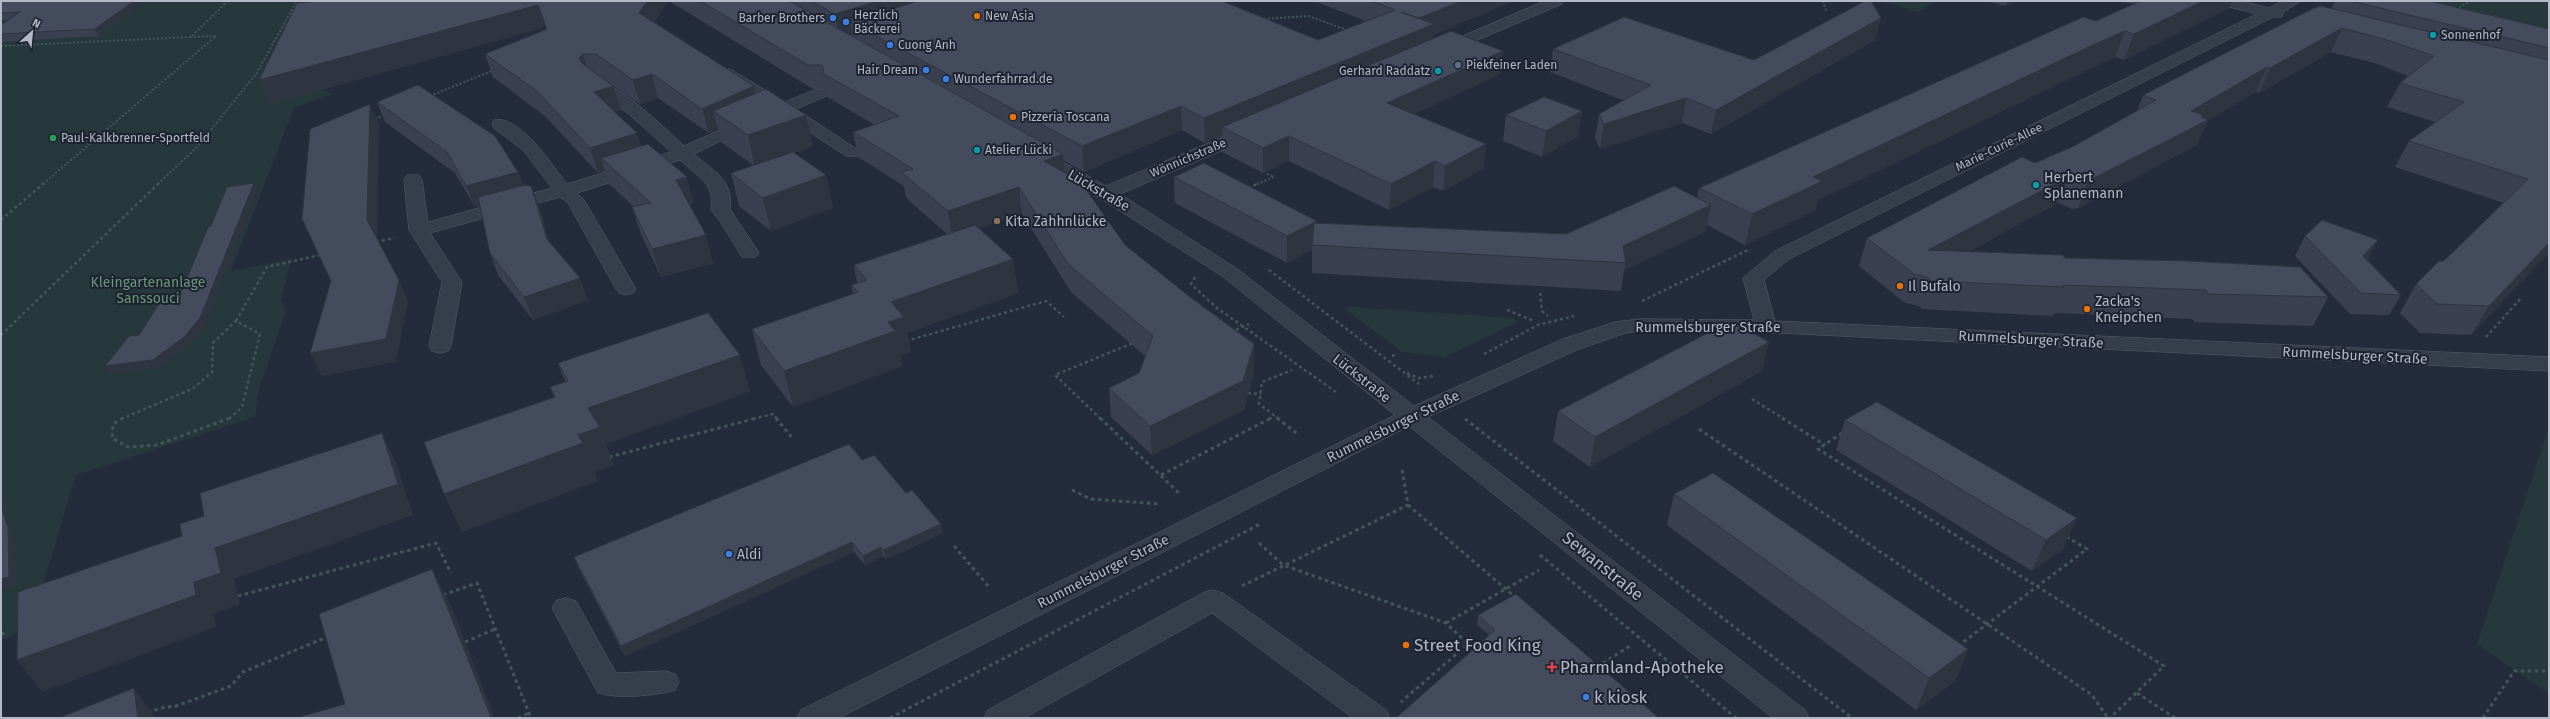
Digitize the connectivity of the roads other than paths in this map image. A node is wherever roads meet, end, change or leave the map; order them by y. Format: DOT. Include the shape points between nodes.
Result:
graph roads {
  1 [pos="1557,1"];
  2 [pos="2223,1"];
  3 [pos="2294,1"];
  4 [pos="2271,12"];
  5 [pos="2294,18"];
  6 [pos="1426,56"];
  7 [pos="715,64"];
  8 [pos="596,82"];
  9 [pos="820,93"];
  10 [pos="782,107"];
  11 [pos="500,124"];
  12 [pos="1264,126"];
  13 [pos="1021,146"];
  14 [pos="852,152"];
  15 [pos="681,154"];
  16 [pos="413,179"];
  17 [pos="563,191"];
  18 [pos="1106,193"];
  19 [pos="419,231"];
  20 [pos="749,253"];
  21 [pos="626,289"];
  22 [pos="1766,326"];
  23 [pos="440,346"];
  24 [pos="2549,364"];
  25 [pos="1411,416"];
  26 [pos="566,608"];
  27 [pos="665,682"];
  28 [pos="812,718"];
  29 [pos="999,718"];
  30 [pos="1374,718"];
  31 [pos="1794,718"];
  1 -- 6 [label="street"];
  2 -- 4 [label="street"];
  3 -- 4 [label="street, Marie-Curie-Allee"];
  4 -- 5 [label="street"];
  4 -- 22 [label="street, Marie-Curie-Allee" via="1782,255 1753,278"];
  7 -- 10 [label="street"];
  8 -- 15 [label="street" via="636,111"];
  9 -- 10 [label="street"];
  10 -- 14 [label="street"];
  10 -- 15 [label="street"];
  11 -- 17 [label="street" via="529,146"];
  12 -- 18 [label="street, Wönnichstraße"];
  13 -- 18 [label="street, Lückstraße"];
  15 -- 17 [label="street"];
  15 -- 20 [label="street" via="720,187 720,210 728,218"];
  16 -- 19 [label="street"];
  17 -- 19 [label="street"];
  17 -- 21 [label="street" via="575,200"];
  18 -- 25 [label="street, Lückstraße" via="1229,272"];
  19 -- 23 [label="street" via="452,282"];
  22 -- 24 [label="street, Rummelsburger Straße"];
  22 -- 25 [label="street, Rummelsburger Straße" via="1658,324 1623,327 1571,344"];
  25 -- 28 [label="street, Rummelsburger Straße"];
  25 -- 31 [label="street, Sewanstraße"];
  26 -- 27 [label="street" via="608,685"];
  29 -- 30 [label="street" via="1213,600"];
}
